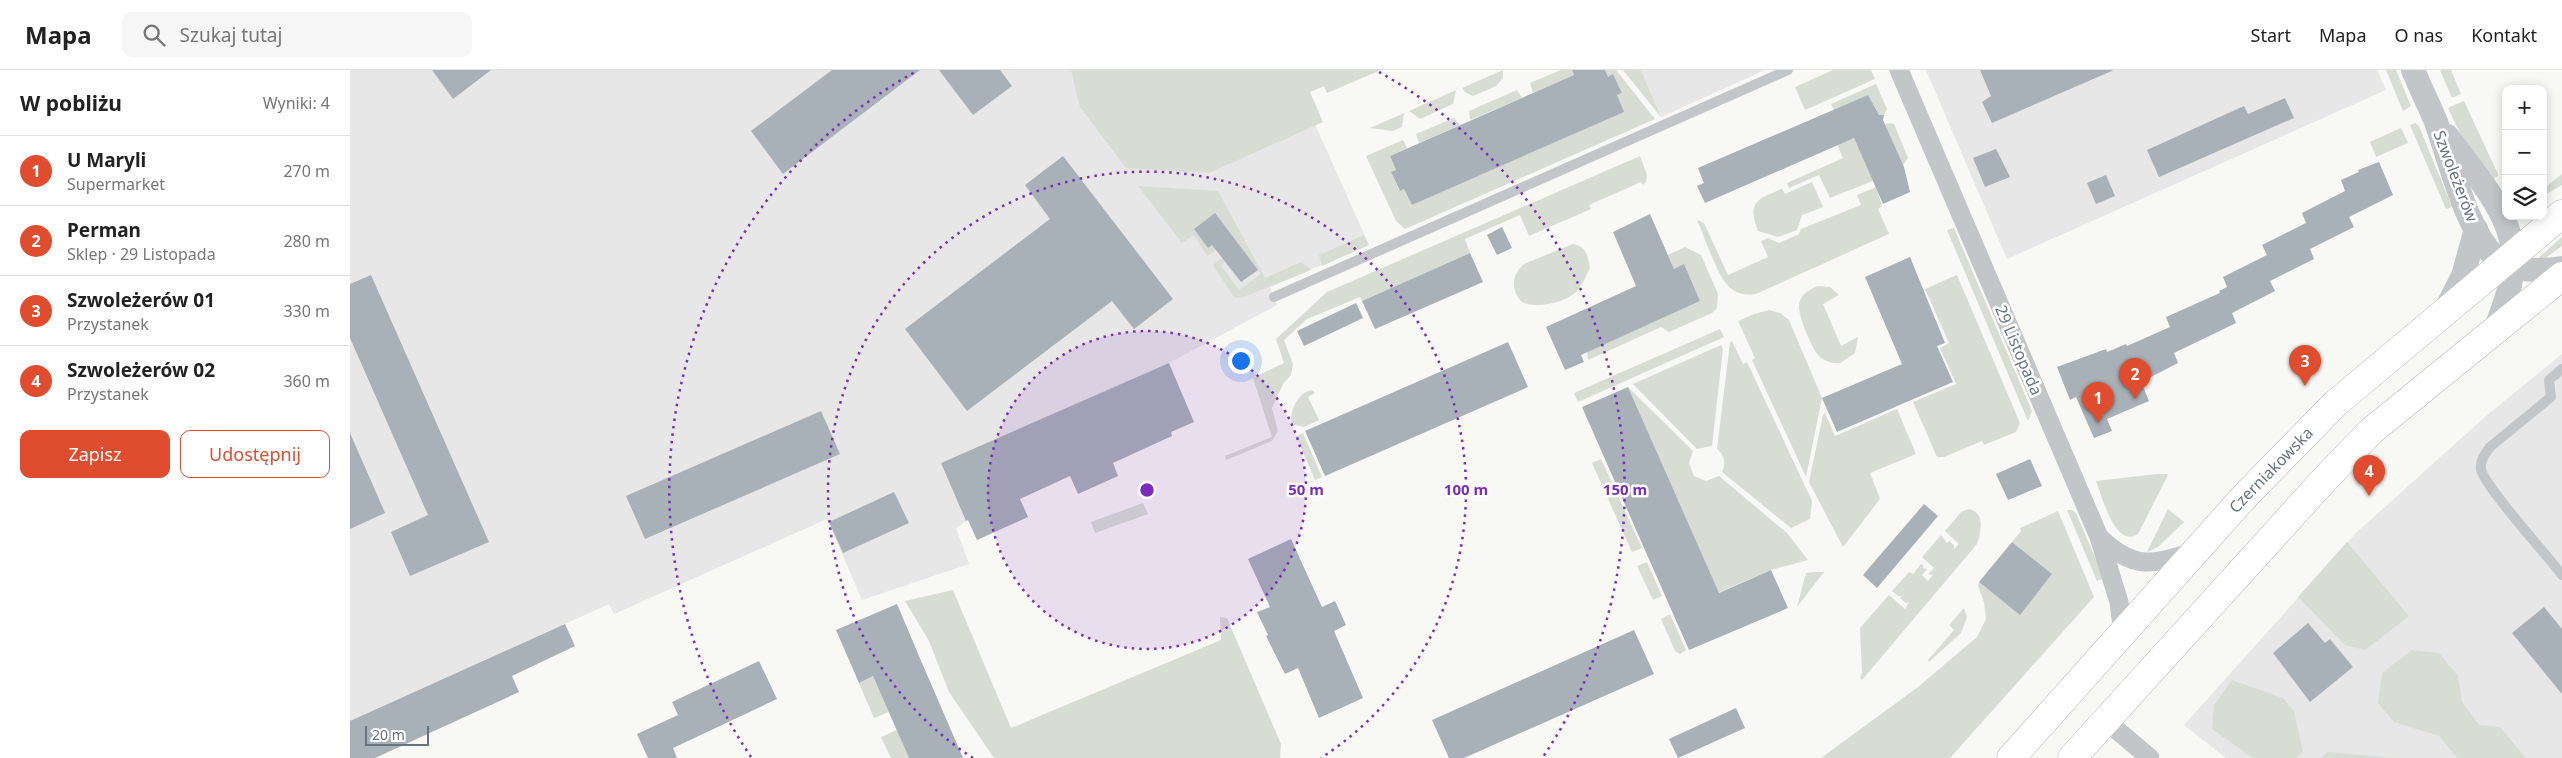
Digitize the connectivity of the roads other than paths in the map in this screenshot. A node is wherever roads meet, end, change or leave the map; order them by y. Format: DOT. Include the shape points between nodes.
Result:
graph roads {
  1 [pos="1788,70"];
  2 [pos="1899,70"];
  3 [pos="2413,70"];
  4 [pos="2436,122"];
  5 [pos="2562,206"];
  6 [pos="2547,210"];
  7 [pos="2502,211"];
  8 [pos="2562,214"];
  9 [pos="2506,220"];
  10 [pos="2476,229"];
  11 [pos="2510,261"];
  12 [pos="2562,268"];
  13 [pos="2562,276"];
  14 [pos="1274,297"];
  15 [pos="2446,309"];
  16 [pos="2495,330"];
  17 [pos="2562,369"];
  18 [pos="2099,537"];
  19 [pos="2196,552"];
  20 [pos="2562,575"];
  21 [pos="2123,634"];
  22 [pos="2105,720"];
  23 [pos="2011,758"];
  24 [pos="2072,758"];
  25 [pos="2150,758"];
  1 -- 14 [label="lane"];
  2 -- 18 [label="street, 29 Listopada"];
  3 -- 4 [label="street, Szwoleżerów"];
  4 -- 7 [label="street, Szwoleżerów"];
  4 -- 10 [label="street, Szwoleżerów" via="2452,172"];
  5 -- 6 [label="street"];
  8 -- 11 [label="main road, Czerniakowska"];
  9 -- 11 [label="street, Szwoleżerów" via="2512,238"];
  10 -- 11 [label="street, Szwoleżerów" via="2483,243"];
  10 -- 15 [label="street, Szwoleżerów" via="2463,276"];
  11 -- 12 [label="street" via="2545,271"];
  11 -- 15 [label="main road, Czerniakowska"];
  11 -- 16 [label="street, Szwoleżerów" via="2506,299"];
  13 -- 16 [label="main road"];
  15 -- 19 [label="main road, Czerniakowska" via="2335,404"];
  16 -- 22 [label="main road" via="2370,432"];
  17 -- 20 [label="lane" via="2549,380 2550,397 2490,448 2482,458 2481,468 2490,487"];
  18 -- 19 [label="street" via="2130,560 2163,560"];
  18 -- 21 [label="street, 29 Listopada" via="2120,602"];
  19 -- 21 [label="main road, Czerniakowska"];
  21 -- 23 [label="main road, Czerniakowska"];
  22 -- 24 [label="main road"];
  22 -- 25 [label="street"];
}
